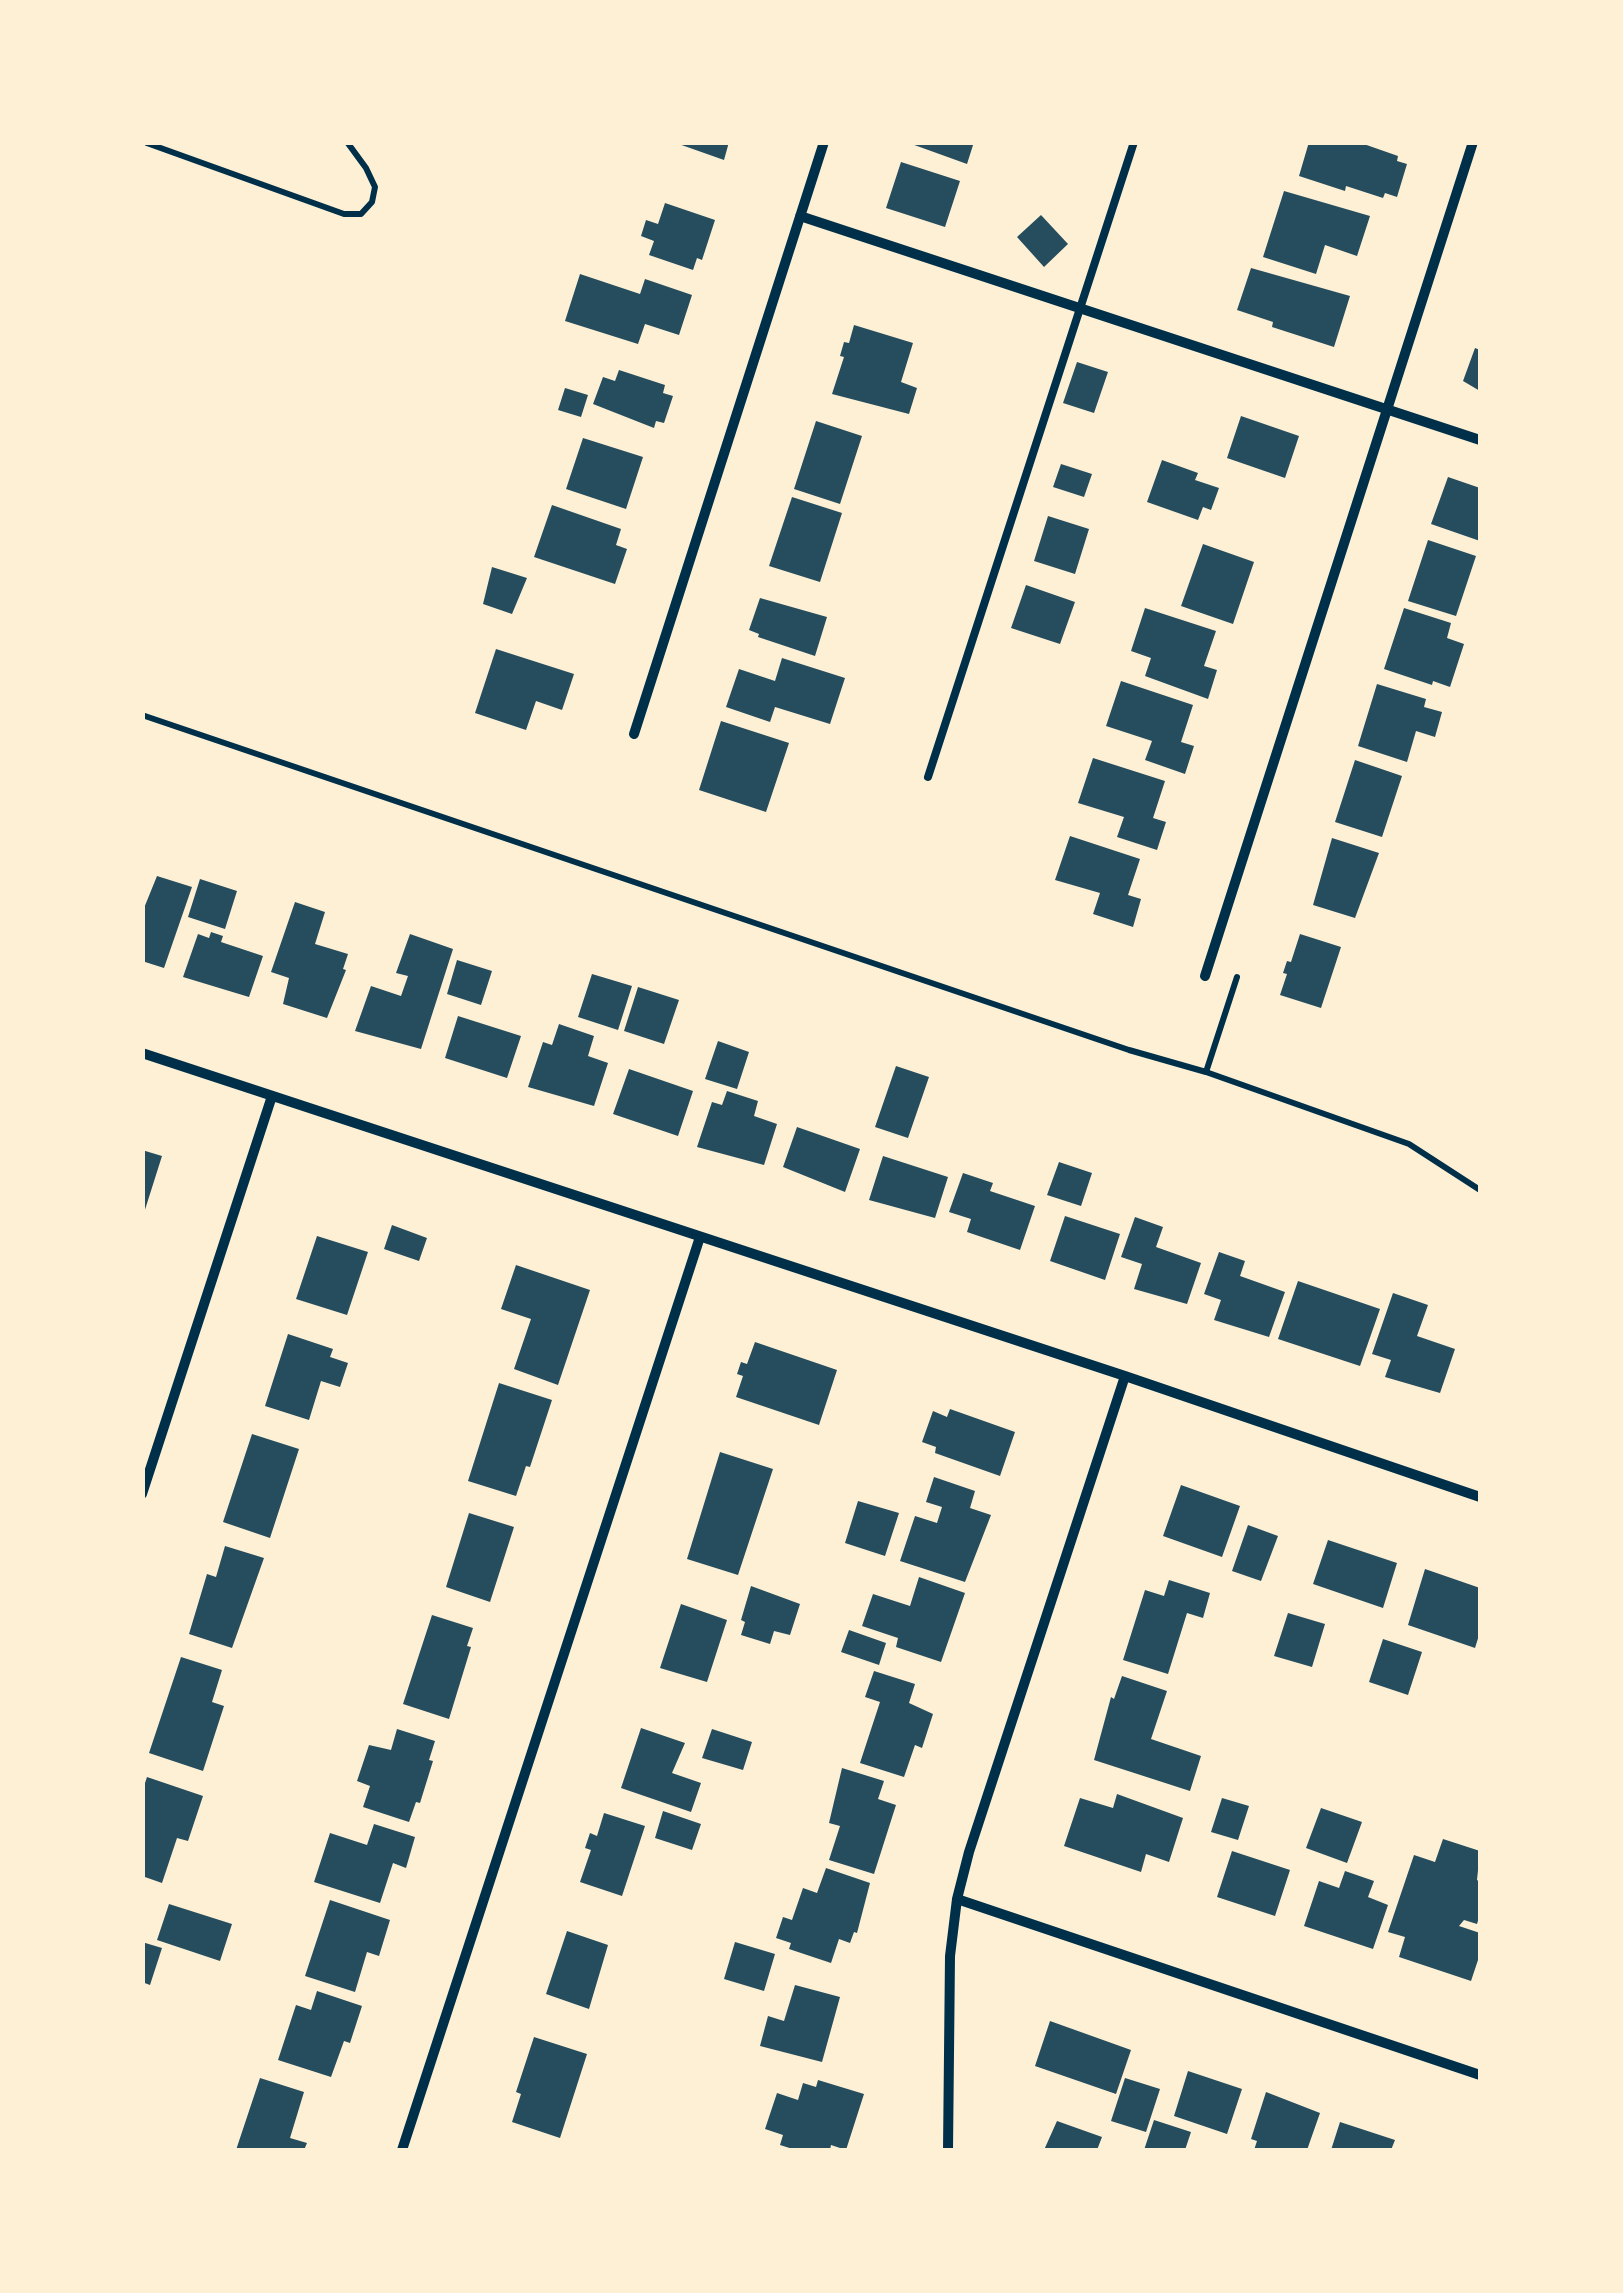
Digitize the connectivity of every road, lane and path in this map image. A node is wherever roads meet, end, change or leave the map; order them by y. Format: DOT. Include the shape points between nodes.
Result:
graph roads {
  1 [pos="144,142"];
  2 [pos="347,142"];
  3 [pos="824,142"];
  4 [pos="1134,142"];
  5 [pos="1473,142"];
  6 [pos="800,216"];
  7 [pos="1081,308"];
  8 [pos="1387,410"];
  9 [pos="1480,440"];
  10 [pos="142,714"];
  11 [pos="634,734"];
  12 [pos="928,777"];
  13 [pos="1205,976"];
  14 [pos="1237,977"];
  15 [pos="142,1054"];
  16 [pos="1206,1072"];
  17 [pos="272,1096"];
  18 [pos="1480,1190"];
  19 [pos="700,1237"];
  20 [pos="1125,1376"];
  21 [pos="142,1494"];
  22 [pos="1480,1497"];
  23 [pos="957,1899"];
  24 [pos="1480,2075"];
  25 [pos="402,2150"];
  26 [pos="948,2150"];
  1 -- 2 [label="path" via="344,214 361,214 375,188"];
  3 -- 6 [label="street"];
  4 -- 7 [label="lane"];
  5 -- 8 [label="street"];
  6 -- 7 [label="street"];
  6 -- 11 [label="street"];
  7 -- 8 [label="street"];
  7 -- 12 [label="lane"];
  8 -- 9 [label="street"];
  8 -- 13 [label="street"];
  10 -- 16 [label="path"];
  14 -- 16 [label="path"];
  15 -- 17 [label="street"];
  16 -- 18 [label="path" via="1409,1144"];
  17 -- 19 [label="street"];
  17 -- 21 [label="street"];
  19 -- 20 [label="street"];
  19 -- 25 [label="street"];
  20 -- 22 [label="street"];
  20 -- 23 [label="street"];
  23 -- 24 [label="street"];
  23 -- 26 [label="street"];
}
